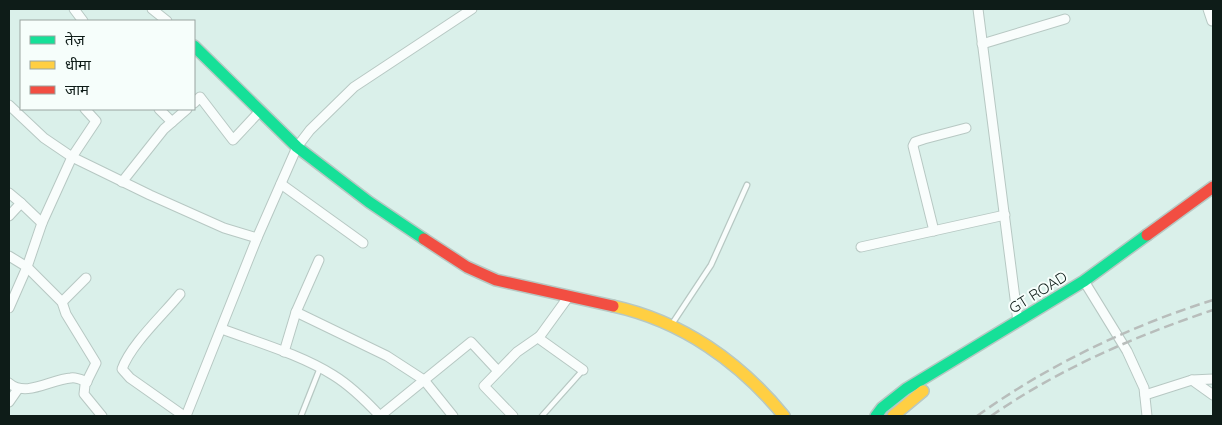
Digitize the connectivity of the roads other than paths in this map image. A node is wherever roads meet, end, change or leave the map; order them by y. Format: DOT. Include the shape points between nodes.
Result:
graph roads {
  1 [pos="74,9"];
  2 [pos="152,9"];
  3 [pos="169,9"];
  4 [pos="472,9"];
  5 [pos="978,9"];
  6 [pos="1208,9"];
  7 [pos="164,19"];
  8 [pos="1066,19"];
  9 [pos="82,20"];
  10 [pos="1213,20"];
  11 [pos="982,44"];
  12 [pos="195,47"];
  13 [pos="195,101"];
  14 [pos="9,105"];
  15 [pos="86,110"];
  16 [pos="160,110"];
  17 [pos="186,110"];
  18 [pos="260,111"];
  19 [pos="172,122"];
  20 [pos="966,128"];
  21 [pos="297,147"];
  22 [pos="72,157"];
  23 [pos="122,182"];
  24 [pos="281,184"];
  25 [pos="747,185"];
  26 [pos="1213,187"];
  27 [pos="9,193"];
  28 [pos="1213,200"];
  29 [pos="21,203"];
  30 [pos="1005,215"];
  31 [pos="9,216"];
  32 [pos="42,223"];
  33 [pos="934,231"];
  34 [pos="257,238"];
  35 [pos="363,243"];
  36 [pos="861,246"];
  37 [pos="9,256"];
  38 [pos="319,260"];
  39 [pos="27,267"];
  40 [pos="86,278"];
  41 [pos="1086,284"];
  42 [pos="180,294"];
  43 [pos="569,296"];
  44 [pos="62,302"];
  45 [pos="9,308"];
  46 [pos="296,312"];
  47 [pos="1018,322"];
  48 [pos="671,325"];
  49 [pos="222,329"];
  50 [pos="540,336"];
  51 [pos="284,352"];
  52 [pos="320,368"];
  53 [pos="583,370"];
  54 [pos="498,372"];
  55 [pos="1213,379"];
  56 [pos="424,380"];
  57 [pos="1192,380"];
  58 [pos="87,382"];
  59 [pos="9,383"];
  60 [pos="18,390"];
  61 [pos="1144,395"];
  62 [pos="1213,395"];
  63 [pos="9,402"];
  64 [pos="102,416"];
  65 [pos="185,416"];
  66 [pos="300,416"];
  67 [pos="380,416"];
  68 [pos="453,416"];
  69 [pos="513,416"];
  70 [pos="542,416"];
  71 [pos="784,416"];
  72 [pos="876,416"];
  73 [pos="893,416"];
  74 [pos="1147,416"];
  1 -- 9 [label="street"];
  2 -- 7 [label="street"];
  3 -- 7 [label="street"];
  4 -- 21 [label="street" via="354,87"];
  5 -- 11 [label="street"];
  6 -- 10 [label="street"];
  8 -- 11 [label="street"];
  11 -- 30 [label="street"];
  12 -- 18 [label="main road"];
  13 -- 18 [label="street" via="200,97 233,140"];
  14 -- 22 [label="street" via="44,138"];
  15 -- 22 [label="street" via="96,121"];
  16 -- 19 [label="street"];
  17 -- 19 [label="street"];
  18 -- 21 [label="main road"];
  19 -- 23 [label="street"];
  20 -- 33 [label="street" via="915,142"];
  21 -- 24 [label="street"];
  21 -- 43 [label="main road" via="369,202 467,267 496,280"];
  22 -- 23 [label="street"];
  22 -- 32 [label="street"];
  23 -- 34 [label="street" via="224,228"];
  24 -- 34 [label="street"];
  24 -- 35 [label="street"];
  25 -- 48 [label="lane" via="711,265"];
  26 -- 41 [label="main road, GT ROAD"];
  27 -- 29 [label="street"];
  28 -- 41 [label="main road, GT ROAD"];
  29 -- 31 [label="street"];
  29 -- 32 [label="street"];
  30 -- 33 [label="street"];
  30 -- 47 [label="street"];
  32 -- 39 [label="street"];
  33 -- 36 [label="street"];
  34 -- 49 [label="street"];
  37 -- 39 [label="street"];
  38 -- 46 [label="street"];
  39 -- 44 [label="street"];
  39 -- 45 [label="street"];
  40 -- 44 [label="street"];
  41 -- 47 [label="main road, GT ROAD"];
  41 -- 61 [label="street" via="1123,344 1144,388"];
  41 -- 73 [label="main road, GT ROAD" via="960,365"];
  42 -- 65 [label="street" via="135,347 122,369"];
  43 -- 48 [label="main road" via="628,309"];
  43 -- 50 [label="street"];
  44 -- 58 [label="street" via="96,363"];
  46 -- 51 [label="street"];
  46 -- 56 [label="street" via="387,356"];
  47 -- 72 [label="main road, GT ROAD" via="906,390"];
  48 -- 71 [label="main road" via="738,368"];
  49 -- 51 [label="street"];
  49 -- 65 [label="street"];
  50 -- 53 [label="street" via="541,340"];
  50 -- 54 [label="street" via="517,352"];
  51 -- 52 [label="street"];
  52 -- 66 [label="lane"];
  52 -- 67 [label="street" via="346,384"];
  53 -- 70 [label="lane"];
  54 -- 56 [label="street" via="470,342"];
  54 -- 69 [label="street" via="484,386"];
  55 -- 57 [label="street"];
  56 -- 67 [label="street"];
  56 -- 68 [label="street"];
  57 -- 61 [label="street"];
  57 -- 62 [label="street"];
  58 -- 60 [label="street" via="72,377"];
  58 -- 64 [label="street" via="84,394"];
  59 -- 60 [label="street"];
  60 -- 63 [label="street"];
  61 -- 74 [label="street"];
}
